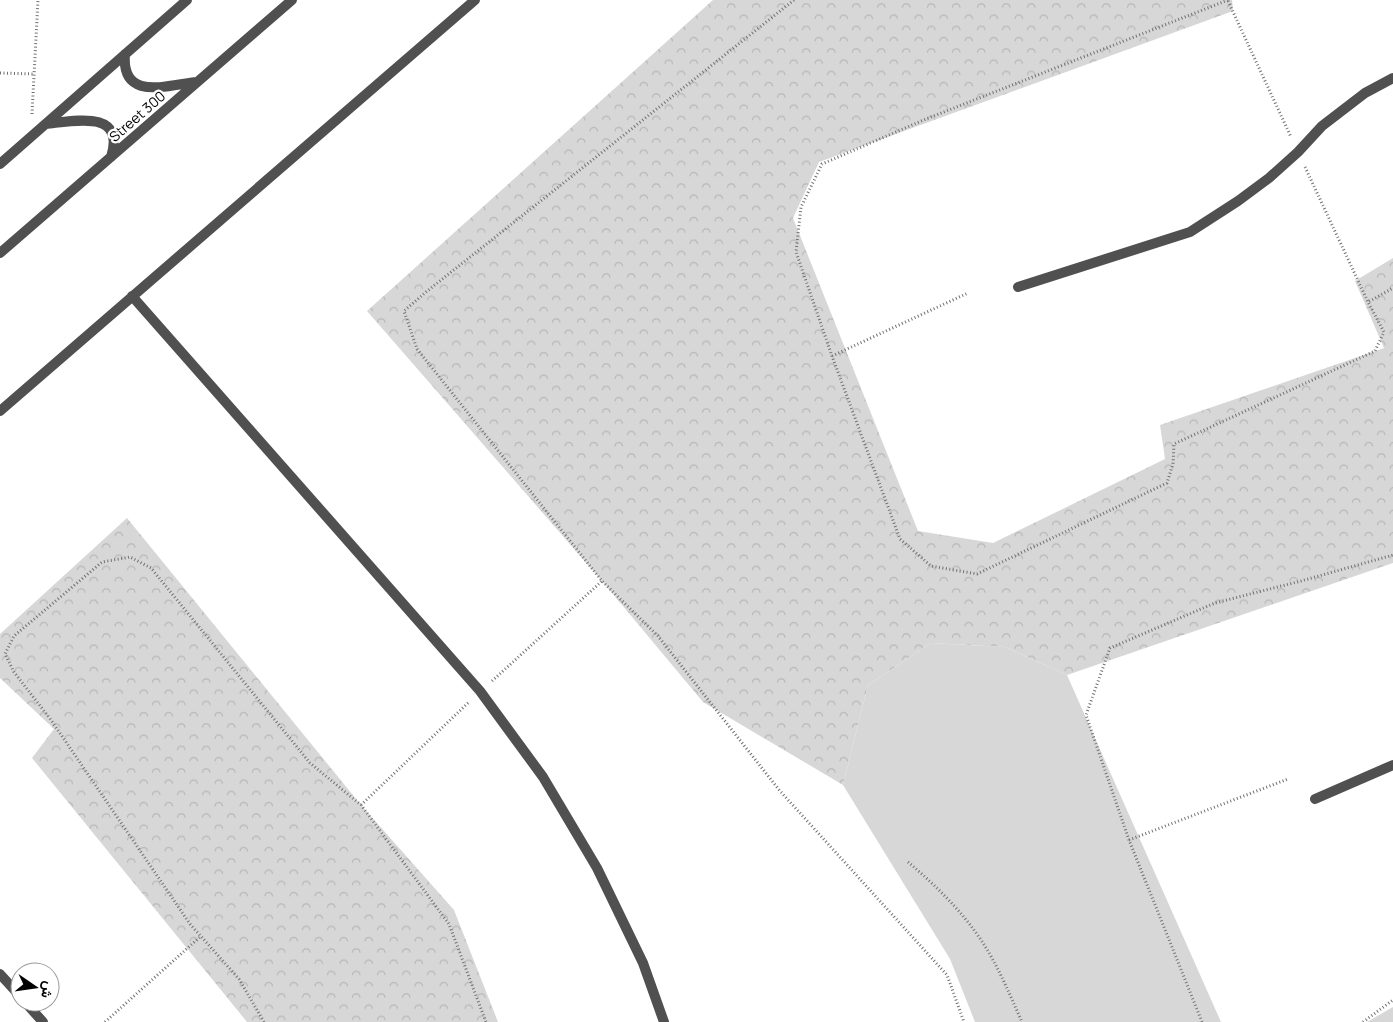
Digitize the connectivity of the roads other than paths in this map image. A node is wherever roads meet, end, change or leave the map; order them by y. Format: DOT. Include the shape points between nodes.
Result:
graph roads {
  1 [pos="187,0"];
  2 [pos="292,0"];
  3 [pos="475,0"];
  4 [pos="126,54"];
  5 [pos="1393,78"];
  6 [pos="198,82"];
  7 [pos="46,124"];
  8 [pos="111,157"];
  9 [pos="0,164"];
  10 [pos="0,253"];
  11 [pos="1018,287"];
  12 [pos="132,296"];
  13 [pos="0,411"];
  14 [pos="1393,765"];
  15 [pos="1315,799"];
  16 [pos="0,974"];
  17 [pos="10,985"];
  18 [pos="34,1012"];
  19 [pos="43,1022"];
  20 [pos="664,1022"];
  1 -- 4 [label="street"];
  2 -- 6 [label="street, Street 300"];
  3 -- 12 [label="street"];
  4 -- 6 [label="street" via="126,72 137,85 146,88"];
  4 -- 7 [label="street"];
  5 -- 11 [label="street" via="1365,93 1322,126 1269,178 1190,232"];
  6 -- 8 [label="street, Street 300"];
  7 -- 8 [label="street" via="88,119 98,121 108,127 113,136"];
  7 -- 9 [label="street"];
  8 -- 10 [label="street, Street 300"];
  12 -- 13 [label="street"];
  12 -- 20 [label="street" via="480,691 543,777 597,868 643,963"];
  14 -- 15 [label="street"];
  16 -- 17 [label="street"];
  18 -- 19 [label="street"];
}
